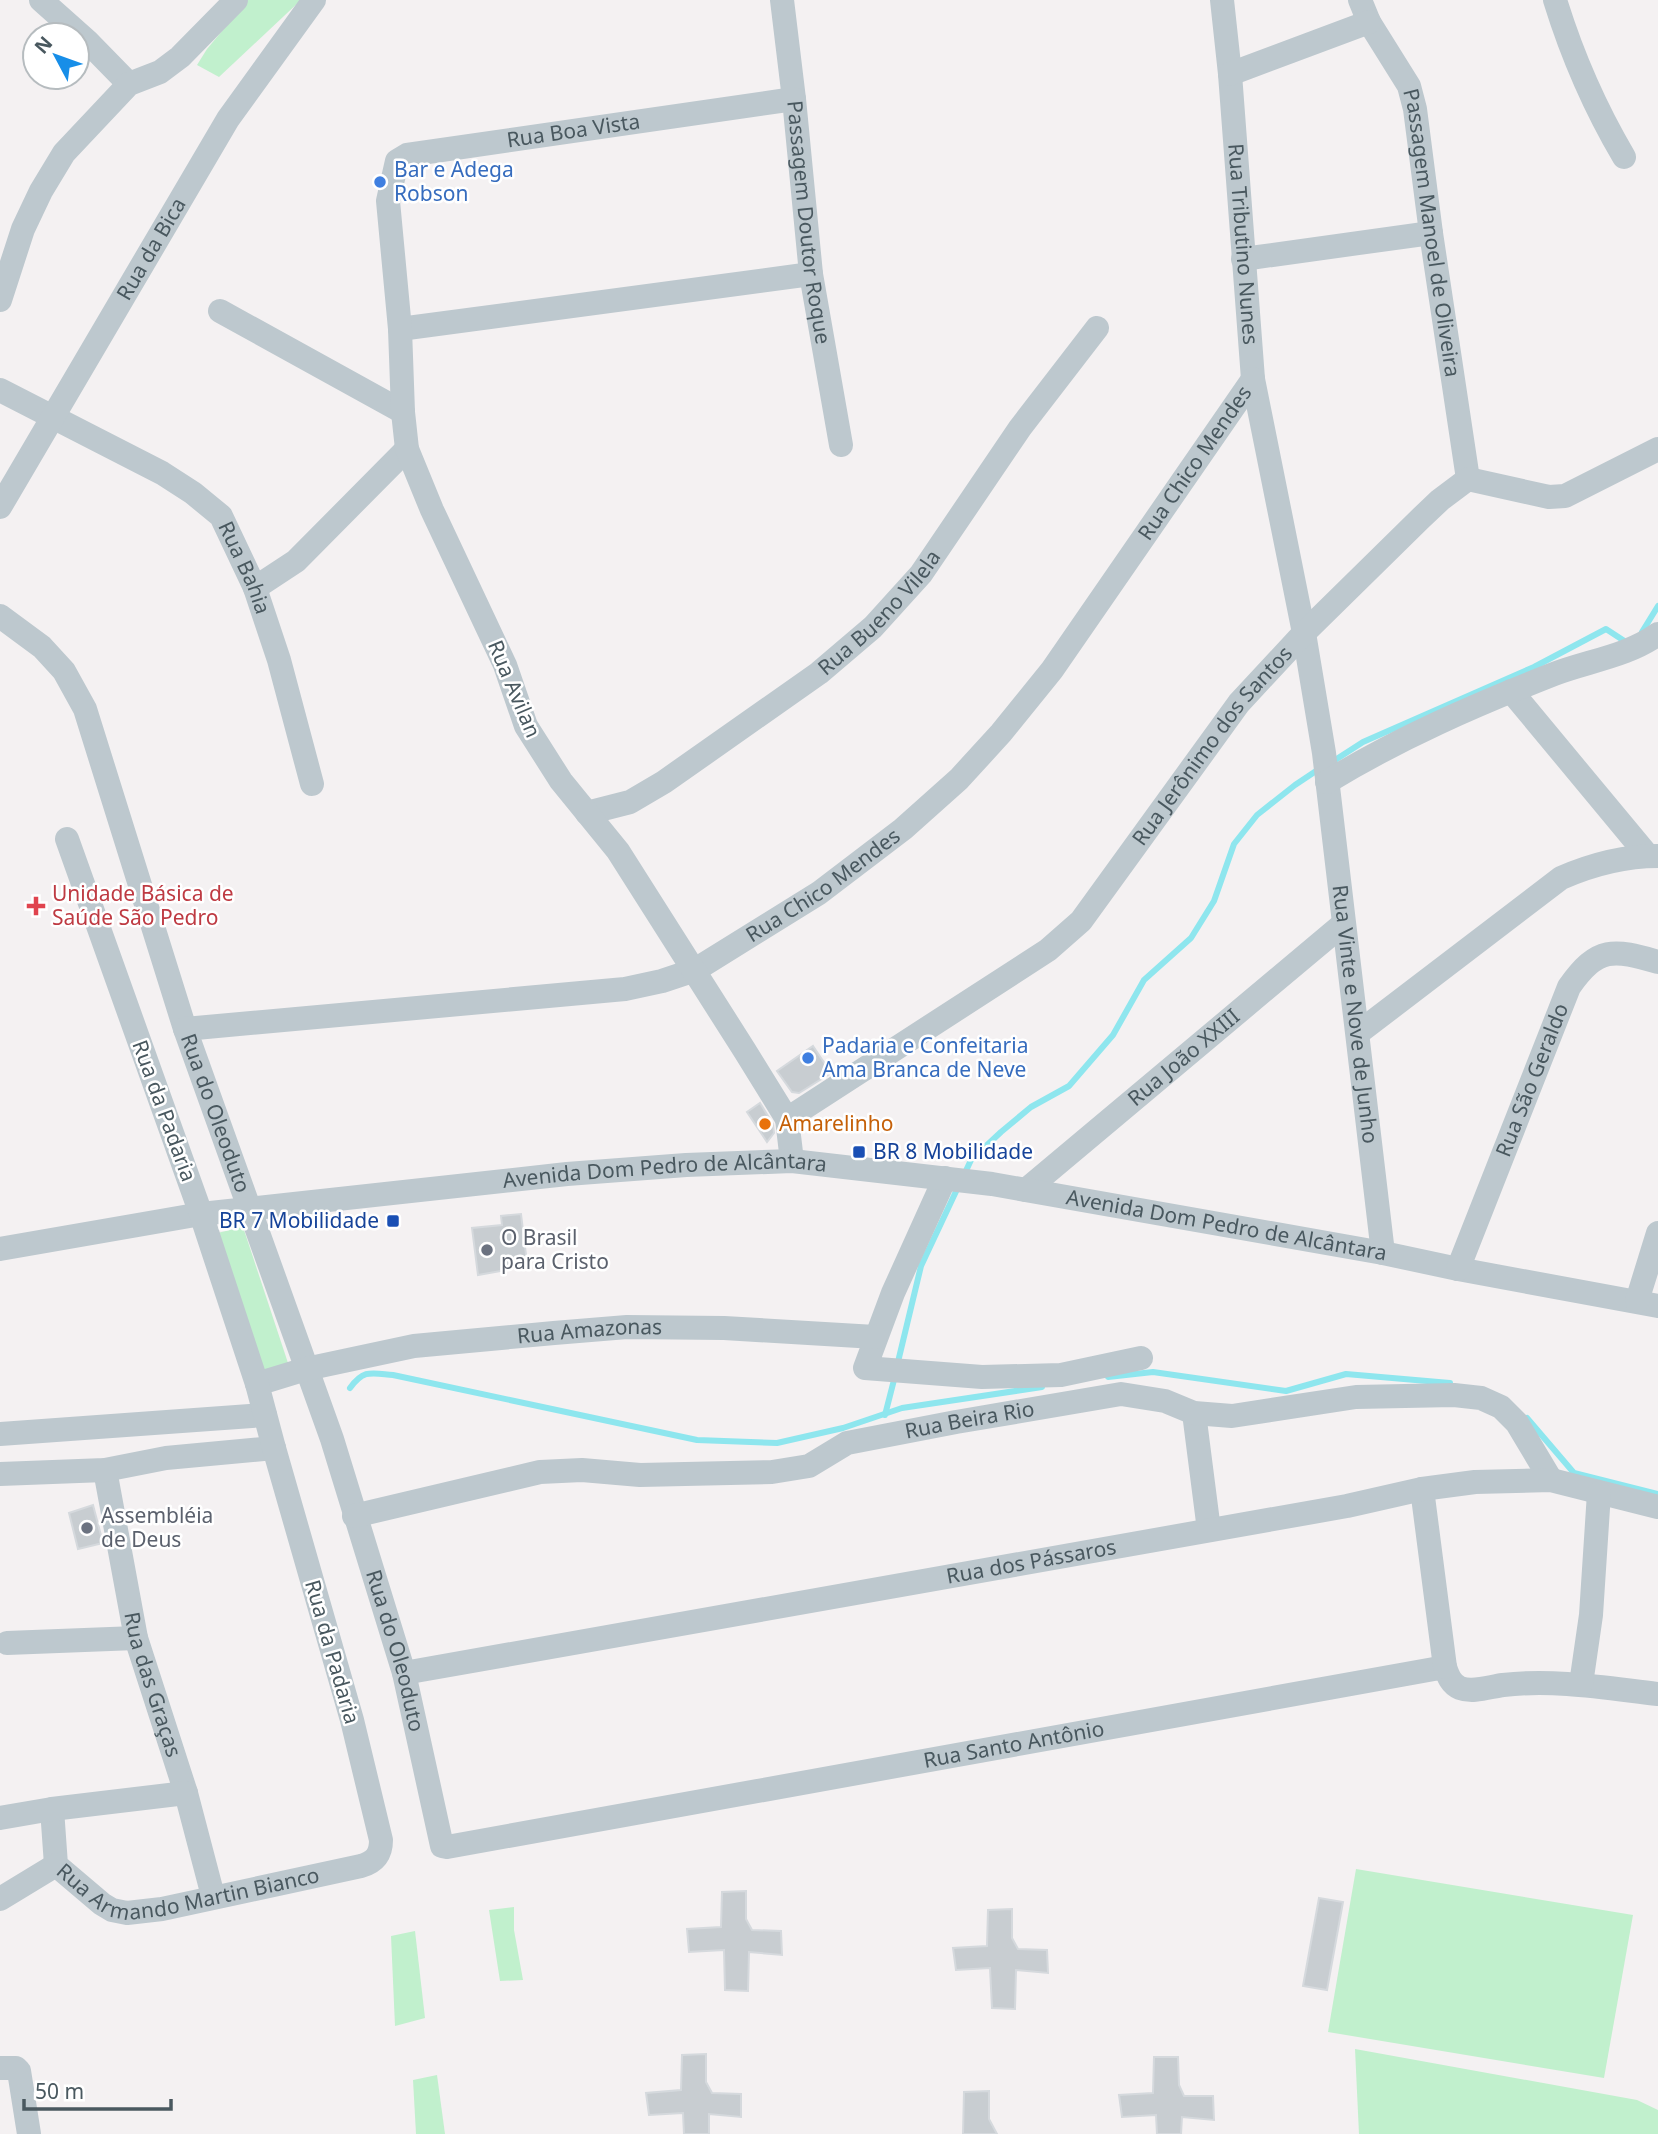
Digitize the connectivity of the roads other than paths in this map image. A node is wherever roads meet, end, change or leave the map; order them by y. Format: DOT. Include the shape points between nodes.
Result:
graph roads {
  1 [pos="41,0"];
  2 [pos="236,0"];
  3 [pos="314,0"];
  4 [pos="782,0"];
  5 [pos="1222,0"];
  6 [pos="1555,0"];
  7 [pos="1364,11"];
  8 [pos="1230,75"];
  9 [pos="130,84"];
  10 [pos="794,99"];
  11 [pos="1624,158"];
  12 [pos="388,201"];
  13 [pos="1431,233"];
  14 [pos="1243,259"];
  15 [pos="811,274"];
  16 [pos="0,300"];
  17 [pos="220,310"];
  18 [pos="1097,328"];
  19 [pos="400,329"];
  20 [pos="1253,379"];
  21 [pos="0,390"];
  22 [pos="403,412"];
  23 [pos="52,417"];
  24 [pos="841,446"];
  25 [pos="407,449"];
  26 [pos="1658,449"];
  27 [pos="1468,480"];
  28 [pos="0,507"];
  29 [pos="255,588"];
  30 [pos="0,616"];
  31 [pos="1304,633"];
  32 [pos="1658,634"];
  33 [pos="1511,691"];
  34 [pos="1326,770"];
  35 [pos="312,784"];
  36 [pos="587,813"];
  37 [pos="67,839"];
  38 [pos="1653,856"];
  39 [pos="1342,925"];
  40 [pos="1658,962"];
  41 [pos="695,971"];
  42 [pos="185,1029"];
  43 [pos="1358,1033"];
  44 [pos="787,1119"];
  45 [pos="792,1161"];
  46 [pos="951,1179"];
  47 [pos="1026,1189"];
  48 [pos="248,1210"];
  49 [pos="201,1214"];
  50 [pos="1658,1233"];
  51 [pos="0,1249"];
  52 [pos="1383,1253"];
  53 [pos="1458,1269"];
  54 [pos="1648,1304"];
  55 [pos="875,1337"];
  56 [pos="1141,1357"];
  57 [pos="306,1369"];
  58 [pos="257,1384"];
  59 [pos="1194,1413"];
  60 [pos="265,1415"];
  61 [pos="0,1434"];
  62 [pos="274,1448"];
  63 [pos="105,1470"];
  64 [pos="0,1474"];
  65 [pos="1551,1480"];
  66 [pos="1422,1489"];
  67 [pos="1599,1493"];
  68 [pos="1658,1507"];
  69 [pos="354,1516"];
  70 [pos="1209,1530"];
  71 [pos="136,1638"];
  72 [pos="7,1643"];
  73 [pos="1445,1667"];
  74 [pos="404,1673"];
  75 [pos="1581,1685"];
  76 [pos="1658,1694"];
  77 [pos="186,1793"];
  78 [pos="52,1810"];
  79 [pos="0,1818"];
  80 [pos="440,1842"];
  81 [pos="377,1858"];
  82 [pos="56,1865"];
  83 [pos="213,1896"];
  84 [pos="0,1899"];
  85 [pos="11,2072"];
  86 [pos="29,2134"];
  1 -- 9 [label="street"];
  2 -- 9 [label="street" via="180,58"];
  3 -- 23 [label="street, Rua da Bica" via="228,119"];
  4 -- 10 [label="street, Passagem Doutor Roque"];
  5 -- 8 [label="street, Rua Tributino Nunes"];
  6 -- 11 [label="street" via="1573,54"];
  7 -- 8 [label="street"];
  7 -- 13 [label="street, Passagem Manoel de Oliveira" via="1409,86"];
  8 -- 14 [label="street, Rua Tributino Nunes"];
  9 -- 16 [label="street" via="64,153 41,191"];
  10 -- 12 [label="street, Rua Boa Vista" via="407,155 397,162"];
  10 -- 15 [label="street, Passagem Doutor Roque"];
  12 -- 19 [label="street, Rua Avilan"];
  13 -- 14 [label="street"];
  13 -- 27 [label="street, Passagem Manoel de Oliveira"];
  14 -- 20 [label="street, Rua Tributino Nunes"];
  15 -- 19 [label="street"];
  15 -- 24 [label="street, Passagem Doutor Roque"];
  17 -- 22 [label="street"];
  18 -- 36 [label="street, Rua Bueno Vilela" via="1020,428 921,574 873,627 819,673 664,782 630,802"];
  19 -- 22 [label="street, Rua Avilan"];
  20 -- 31 [label="street, Rua Tributino Nunes"];
  20 -- 41 [label="street, Rua Chico Mendes" via="1052,670 959,779 903,829 818,893"];
  21 -- 23 [label="street, Rua Bahia"];
  22 -- 25 [label="street, Rua Avilan"];
  23 -- 28 [label="street, Rua da Bica"];
  23 -- 29 [label="street, Rua Bahia" via="162,473 221,516"];
  25 -- 29 [label="street" via="296,561"];
  25 -- 36 [label="street, Rua Avilan" via="505,664 526,726"];
  26 -- 27 [label="street" via="1565,496 1549,497"];
  27 -- 31 [label="street, Rua Jerônimo dos Santos" via="1440,500"];
  29 -- 35 [label="street, Rua Bahia"];
  30 -- 42 [label="street, Rua do Oleoduto" via="42,647 64,671 85,709"];
  31 -- 34 [label="street, Rua Tributino Nunes"];
  31 -- 44 [label="street, Rua Jerônimo dos Santos" via="1239,702 1081,921 1048,950"];
  32 -- 33 [label="street" via="1625,652 1578,664"];
  33 -- 34 [label="street"];
  33 -- 38 [label="street"];
  34 -- 39 [label="street, Rua Vinte e Nove de Junho"];
  36 -- 41 [label="street, Rua Avilan" via="618,851"];
  37 -- 49 [label="street, Rua da Padaria"];
  38 -- 43 [label="street" via="1589,865 1561,878"];
  39 -- 43 [label="street, Rua Vinte e Nove de Junho"];
  39 -- 47 [label="street, Rua João XXIII"];
  40 -- 53 [label="street, Rua São Geraldo" via="1616,952 1597,958 1569,987"];
  41 -- 42 [label="street, Rua Chico Mendes" via="625,989"];
  41 -- 44 [label="street, Rua Avilan"];
  42 -- 48 [label="street, Rua do Oleoduto"];
  43 -- 52 [label="street, Rua Vinte e Nove de Junho"];
  44 -- 45 [label="street, Rua Avilan"];
  45 -- 46 [label="street, Avenida Dom Pedro de Alcântara"];
  45 -- 48 [label="street, Avenida Dom Pedro de Alcântara" via="567,1174"];
  46 -- 47 [label="street, Avenida Dom Pedro de Alcântara"];
  46 -- 55 [label="street"];
  47 -- 52 [label="street, Avenida Dom Pedro de Alcântara"];
  48 -- 49 [label="street, Avenida Dom Pedro de Alcântara"];
  48 -- 57 [label="street, Rua do Oleoduto"];
  49 -- 51 [label="street, Avenida Dom Pedro de Alcântara"];
  49 -- 58 [label="street, Rua da Padaria"];
  50 -- 54 [label="street"];
  52 -- 53 [label="street, Avenida Dom Pedro de Alcântara"];
  53 -- 54 [label="street, Avenida Dom Pedro de Alcântara"];
  55 -- 56 [label="street" via="872,1368 982,1377 1061,1375"];
  55 -- 57 [label="street, Rua Amazonas" via="627,1327 414,1346"];
  57 -- 58 [label="street, Rua Amazonas"];
  57 -- 69 [label="street, Rua do Oleoduto"];
  58 -- 60 [label="street"];
  59 -- 65 [label="street, Rua Beira Rio" via="1232,1416 1356,1397 1480,1398 1501,1407 1517,1423"];
  59 -- 69 [label="street, Rua Beira Rio" via="1165,1401 1121,1394 847,1443 809,1466 772,1472 540,1472"];
  59 -- 70 [label="street"];
  60 -- 61 [label="street"];
  60 -- 62 [label="street"];
  62 -- 63 [label="street" via="166,1458"];
  62 -- 81 [label="street, Rua da Padaria" via="352,1720 381,1840"];
  63 -- 64 [label="street"];
  63 -- 71 [label="street, Rua das Graças"];
  65 -- 66 [label="street, Rua dos Pássaros"];
  65 -- 67 [label="street, Rua dos Pássaros"];
  66 -- 70 [label="street, Rua dos Pássaros"];
  66 -- 73 [label="street"];
  67 -- 68 [label="street, Rua dos Pássaros"];
  67 -- 75 [label="street"];
  69 -- 74 [label="street, Rua do Oleoduto"];
  70 -- 74 [label="street, Rua dos Pássaros"];
  71 -- 72 [label="street"];
  71 -- 77 [label="street, Rua das Graças"];
  73 -- 75 [label="street" via="1451,1682 1463,1689 1531,1683"];
  73 -- 80 [label="street, Rua Santo Antônio" via="447,1847"];
  74 -- 80 [label="street, Rua do Oleoduto"];
  75 -- 76 [label="street"];
  77 -- 78 [label="street"];
  77 -- 83 [label="street, Rua das Graças"];
  78 -- 79 [label="street"];
  78 -- 82 [label="street, Rua Armando Martin Bianco"];
  81 -- 83 [label="street, Rua Armando Martin Bianco" via="361,1866"];
  82 -- 83 [label="street, Rua Armando Martin Bianco" via="112,1910 139,1912"];
  82 -- 84 [label="street"];
  85 -- 86 [label="street"];
}
